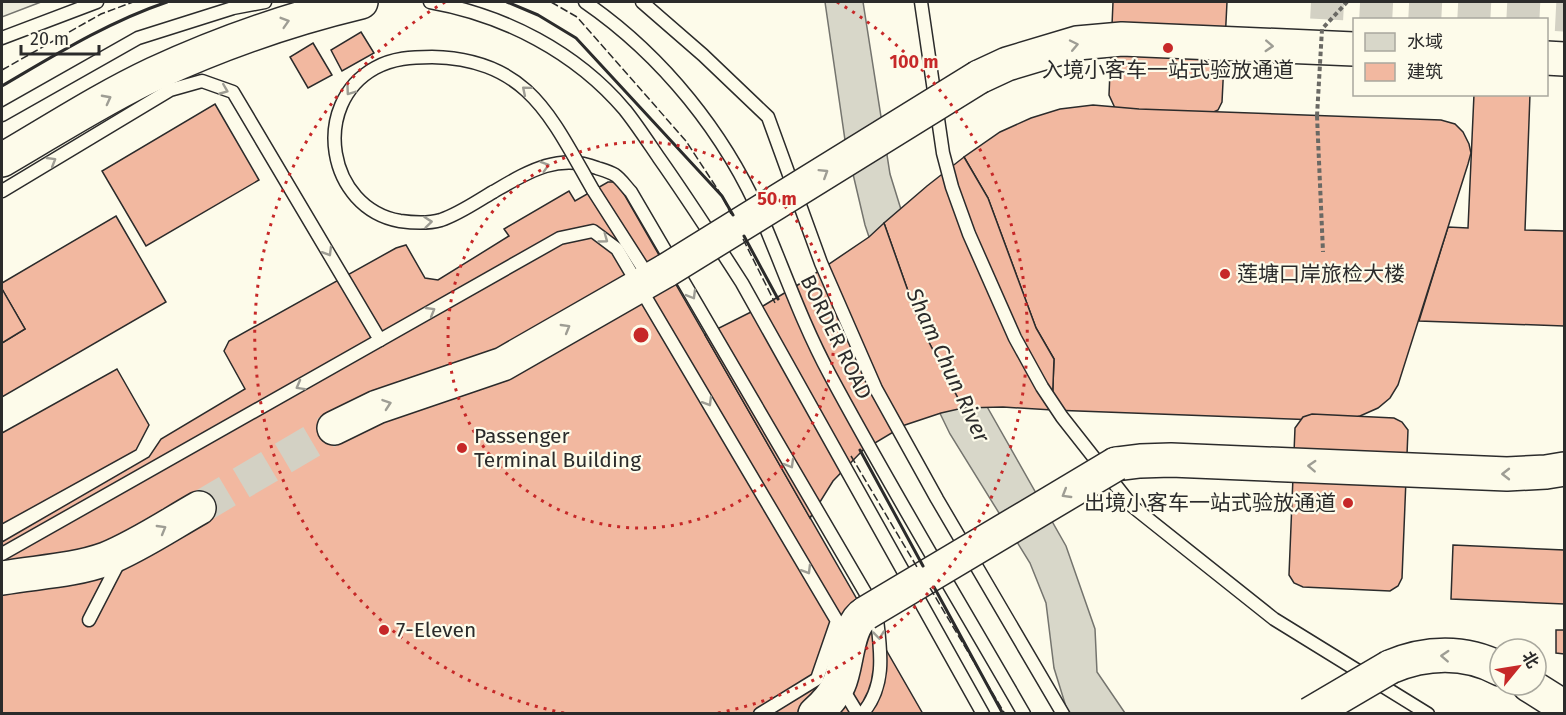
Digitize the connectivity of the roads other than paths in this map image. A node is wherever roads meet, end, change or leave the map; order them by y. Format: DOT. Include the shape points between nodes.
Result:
graph roads {
  1 [pos="97,2"];
  2 [pos="265,2"];
  3 [pos="362,2"];
  4 [pos="430,2"];
  5 [pos="585,2"];
  6 [pos="642,2"];
  7 [pos="921,2"];
  8 [pos="2,38"];
  9 [pos="1353,49"];
  10 [pos="1548,58"];
  11 [pos="1564,59"];
  12 [pos="2,115"];
  13 [pos="2,160"];
  14 [pos="2,191"];
  15 [pos="659,275"];
  16 [pos="380,340"];
  17 [pos="334,428"];
  18 [pos="1564,469"];
  19 [pos="199,508"];
  20 [pos="124,551"];
  21 [pos="2,554"];
  22 [pos="2,578"];
  23 [pos="89,620"];
  24 [pos="1488,665"];
  25 [pos="840,683"];
  26 [pos="1548,697"];
  27 [pos="1564,707"];
  28 [pos="760,714"];
  29 [pos="815,714"];
  30 [pos="860,714"];
  31 [pos="983,714"];
  32 [pos="1024,714"];
  33 [pos="1063,714"];
  34 [pos="1310,714"];
  35 [pos="1428,714"];
  1 -- 8 [label="lane"];
  2 -- 12 [label="lane" via="138,38"];
  13 -- 3 [label="highway, one-way" via="152,75 280,23"];
  4 -- 31 [label="lane" via="505,23 560,52 625,110 742,283"];
  5 -- 32 [label="lane, BORDER ROAD" via="620,27 650,56 725,150 762,220 828,373"];
  6 -- 33 [label="lane" via="768,117 821,263 876,389"];
  7 -- 35 [label="lane" via="943,153 952,187 1010,327 1062,417 1132,506 1274,619"];
  15 -- 9 [label="highway, one-way, bridge" via="1006,64 1077,43 1122,39"];
  10 -- 11 [label="highway"];
  14 -- 16 [label="lane, one-way" via="170,90 202,81 233,92"];
  17 -- 15 [label="highway, one-way" via="377,407 503,363"];
  15 -- 30 [label="lane, one-way, bridge" via="593,190 551,118 539,102 496,70 459,59 402,58 374,68 352,87 338,113 334,149 346,184 380,215 425,223 440,220 530,171 573,162 587,164 615,176 631,192 876,611 882,663 873,701"];
  16 -- 21 [label="lane, one-way"];
  16 -- 28 [label="lane, one-way" via="560,238 593,231 617,249 837,621 817,679"];
  18 -- 25 [label="highway, one-way, bridge" via="1508,474 1171,460 1116,464 866,614 855,623"];
  20 -- 19 [label="highway, one-way"];
  20 -- 22 [label="highway" via="82,566"];
  20 -- 23 [label="lane"];
  24 -- 34 [label="highway, one-way, bridge" via="1431,655 1410,658"];
  25 -- 29 [label="highway"];
  25 -- 30 [label="lane"];
  26 -- 27 [label="highway"];
}
